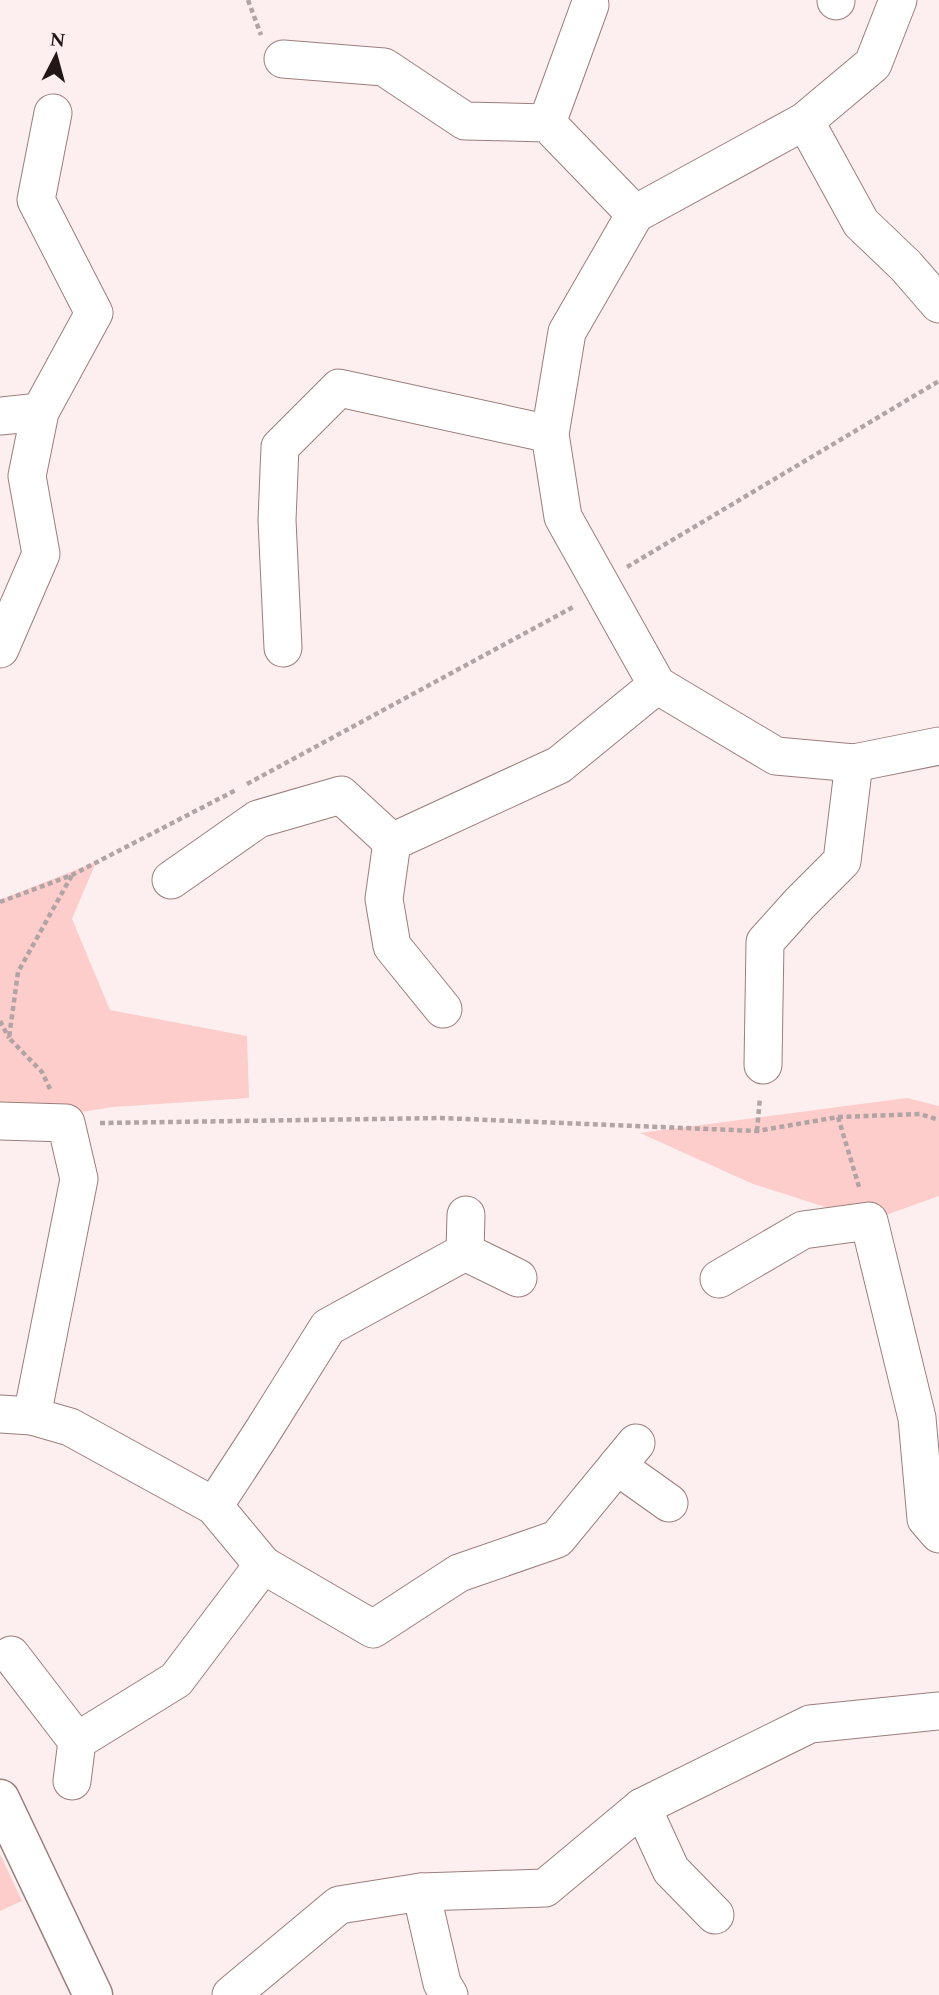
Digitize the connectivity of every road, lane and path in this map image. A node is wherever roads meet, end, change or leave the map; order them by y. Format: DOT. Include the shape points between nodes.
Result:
graph roads {
  1 [pos="898,0"];
  2 [pos="590,5"];
  3 [pos="283,59"];
  4 [pos="52,113"];
  5 [pos="805,121"];
  6 [pos="547,123"];
  7 [pos="635,214"];
  8 [pos="939,304"];
  9 [pos="939,382"];
  10 [pos="40,412"];
  11 [pos="0,416"];
  12 [pos="550,434"];
  13 [pos="602,587"];
  14 [pos="283,648"];
  15 [pos="0,649"];
  16 [pos="657,685"];
  17 [pos="939,746"];
  18 [pos="854,763"];
  19 [pos="392,842"];
  20 [pos="72,875"];
  21 [pos="171,880"];
  22 [pos="0,902"];
  23 [pos="443,1009"];
  24 [pos="0,1021"];
  25 [pos="9,1038"];
  26 [pos="763,1065"];
  27 [pos="838,1117"];
  28 [pos="939,1120"];
  29 [pos="0,1121"];
  30 [pos="66,1123"];
  31 [pos="466,1215"];
  32 [pos="869,1221"];
  33 [pos="466,1252"];
  34 [pos="518,1278"];
  35 [pos="719,1279"];
  36 [pos="16,1415"];
  37 [pos="669,1503"];
  38 [pos="214,1506"];
  39 [pos="939,1534"];
  40 [pos="263,1565"];
  41 [pos="11,1655"];
  42 [pos="939,1709"];
  43 [pos="76,1741"];
  44 [pos="72,1781"];
  45 [pos="0,1799"];
  46 [pos="642,1807"];
  47 [pos="421,1892"];
  48 [pos="715,1915"];
  49 [pos="93,1995"];
  50 [pos="231,1995"];
  51 [pos="449,1995"];
  1 -- 5 [label="street" via="873,64"];
  2 -- 6 [label="street"];
  3 -- 6 [label="street" via="384,67 465,121"];
  4 -- 10 [label="street" via="36,200 94,313"];
  5 -- 7 [label="street"];
  5 -- 8 [label="street" via="861,223"];
  6 -- 7 [label="street"];
  7 -- 12 [label="street" via="567,332"];
  9 -- 13 [label="path"];
  10 -- 11 [label="street"];
  10 -- 15 [label="street" via="27,476 41,554"];
  12 -- 13 [label="street" via="562,517"];
  12 -- 14 [label="street" via="339,388 280,447 277,520"];
  13 -- 16 [label="street"];
  13 -- 20 [label="path" via="256,779"];
  16 -- 18 [label="street" via="776,756"];
  16 -- 19 [label="street" via="559,765"];
  17 -- 18 [label="street"];
  18 -- 26 [label="street" via="842,861 765,942"];
  19 -- 21 [label="street" via="341,795 258,819"];
  19 -- 23 [label="street" via="384,899 392,946"];
  20 -- 22 [label="path"];
  20 -- 25 [label="path" via="18,972"];
  24 -- 25 [label="path"];
  25 -- 30 [label="path" via="42,1072"];
  27 -- 28 [label="path" via="920,1114"];
  27 -- 30 [label="path" via="757,1131 441,1118"];
  27 -- 32 [label="path"];
  29 -- 30 [label="street"];
  30 -- 36 [label="street" via="79,1180"];
  31 -- 33 [label="street"];
  32 -- 35 [label="street" via="803,1230"];
  32 -- 39 [label="street" via="918,1418 926,1520"];
  33 -- 34 [label="street"];
  33 -- 38 [label="street" via="328,1327"];
  36 -- 38 [label="street" via="70,1427"];
  37 -- 40 [label="street" via="626,1454 557,1539 459,1573 373,1629"];
  38 -- 40 [label="street"];
  40 -- 43 [label="street" via="176,1680"];
  41 -- 43 [label="street"];
  42 -- 46 [label="street" via="810,1724"];
  43 -- 44 [label="street"];
  45 -- 49 [label="street"];
  46 -- 47 [label="street" via="544,1888"];
  46 -- 48 [label="street" via="671,1870"];
  47 -- 50 [label="street" via="339,1905"];
  47 -- 51 [label="street" via="442,1983"];
}
